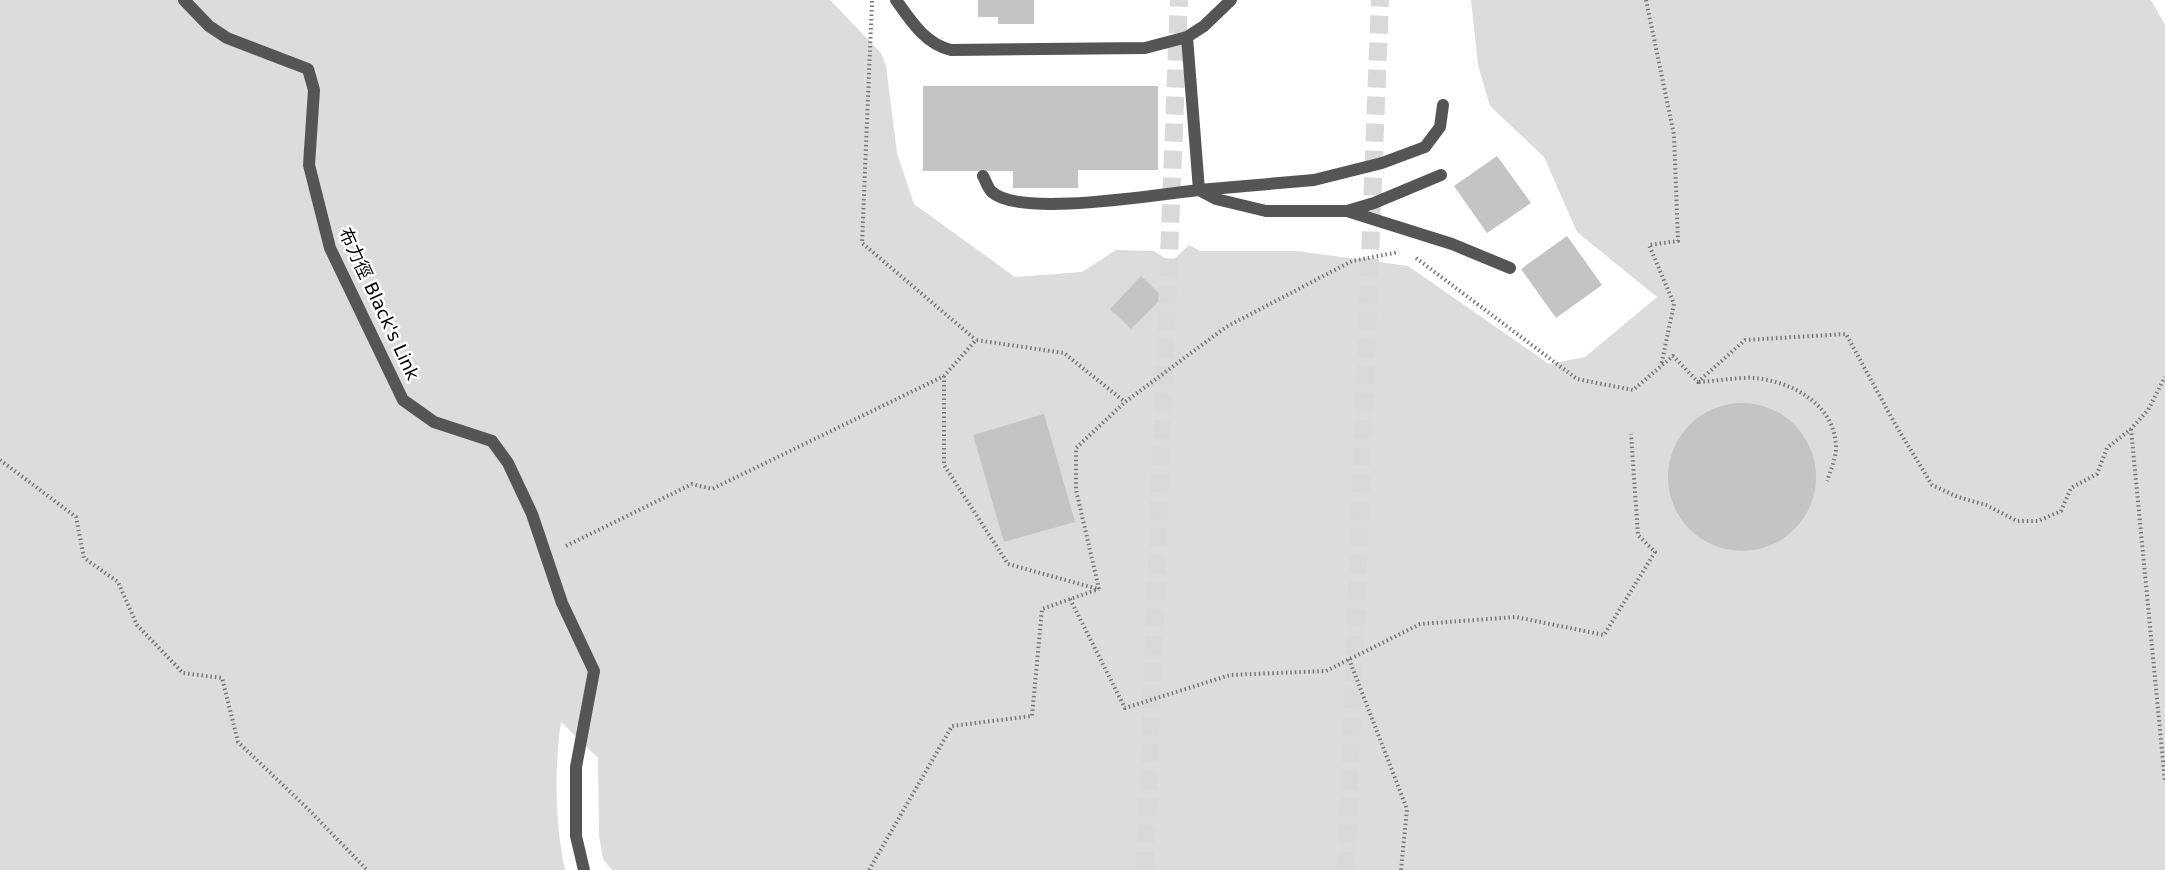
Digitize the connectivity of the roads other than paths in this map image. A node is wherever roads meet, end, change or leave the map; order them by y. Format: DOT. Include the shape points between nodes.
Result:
graph roads {
  1 [pos="184,0"];
  2 [pos="896,0"];
  3 [pos="1231,0"];
  4 [pos="1187,37"];
  5 [pos="1443,105"];
  6 [pos="1441,175"];
  7 [pos="983,176"];
  8 [pos="1199,190"];
  9 [pos="1347,211"];
  10 [pos="1510,268"];
  11 [pos="584,870"];
  1 -- 11 [label="street, 布力徑 Black's Link" via="227,38 308,69 314,90 309,165 330,248 403,400 434,422 492,441 508,463 532,514 562,603 594,670 576,766 576,836"];
  2 -- 4 [label="street" via="927,39 951,50 1145,48"];
  3 -- 4 [label="street"];
  4 -- 8 [label="street"];
  5 -- 8 [label="street" via="1440,127 1425,147 1382,163 1314,180"];
  6 -- 9 [label="street"];
  7 -- 8 [label="street" via="991,192 1005,200 1056,206"];
  8 -- 9 [label="street" via="1216,199 1266,211"];
  9 -- 10 [label="street" via="1452,244"];
}
